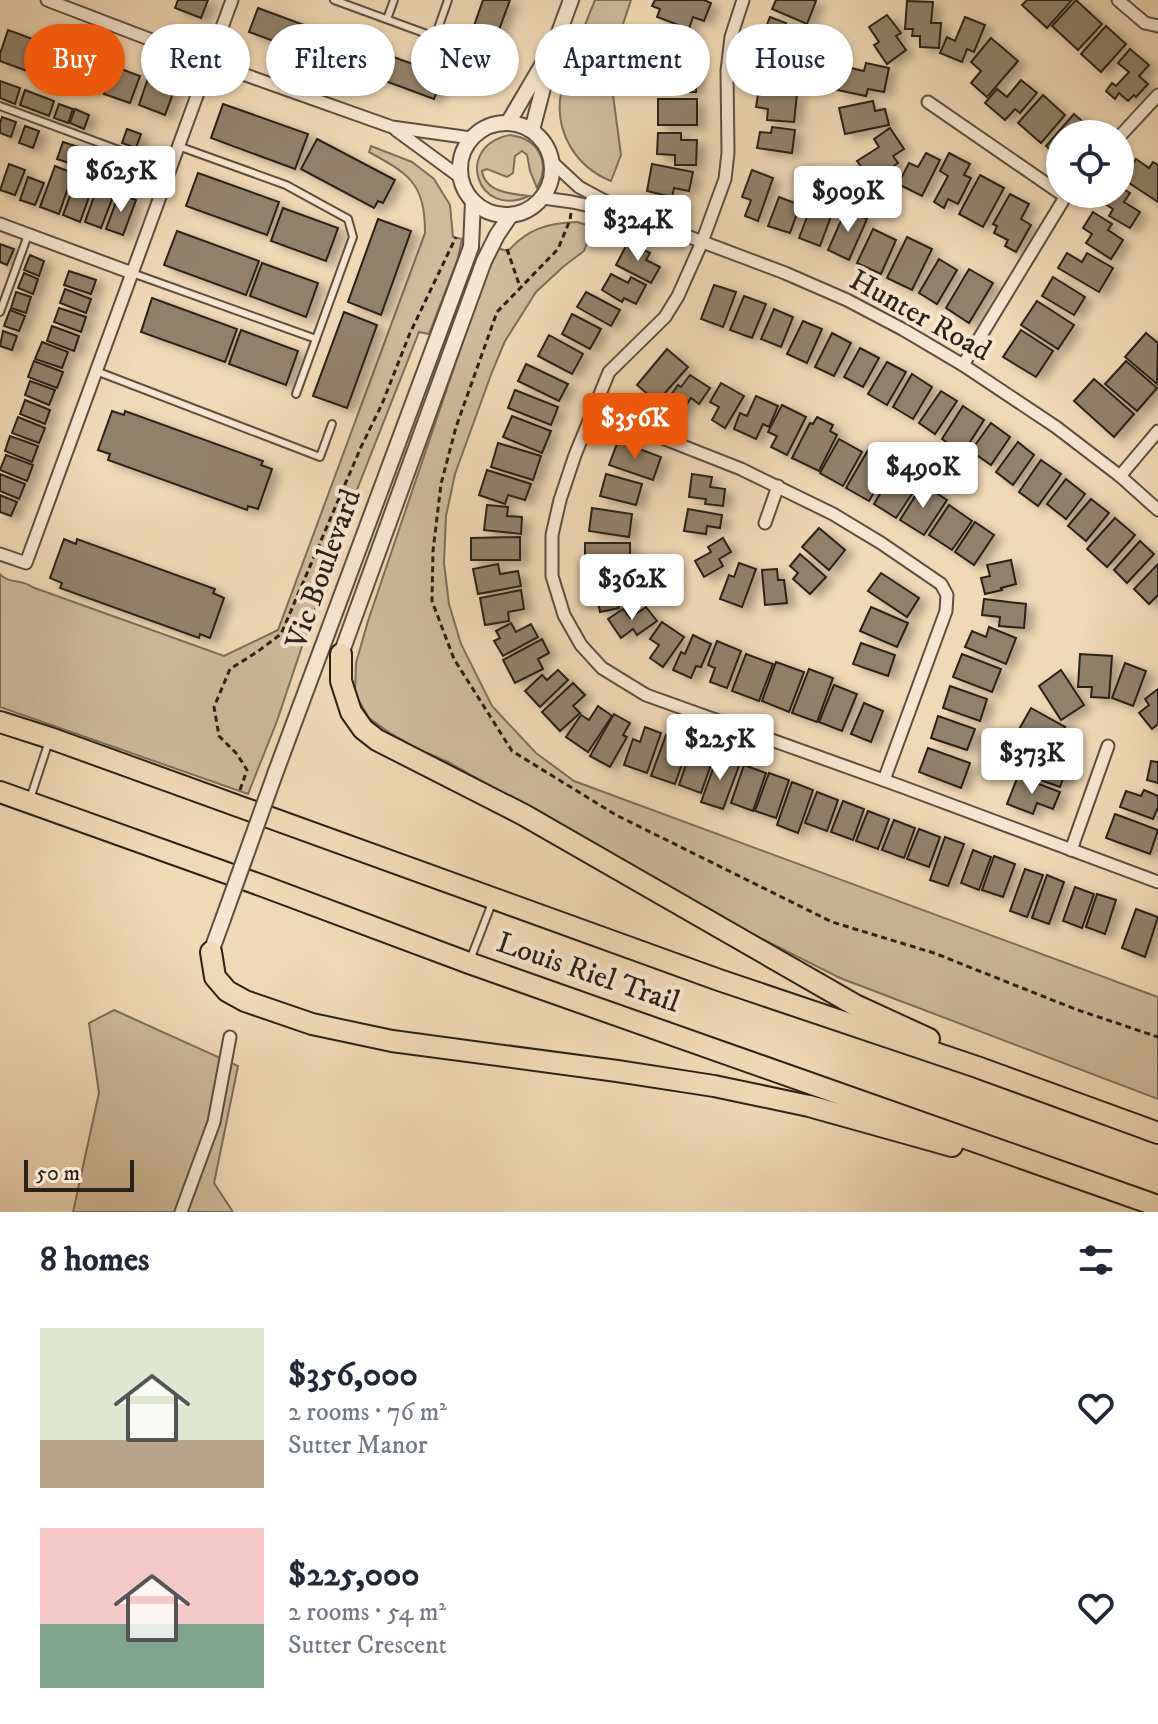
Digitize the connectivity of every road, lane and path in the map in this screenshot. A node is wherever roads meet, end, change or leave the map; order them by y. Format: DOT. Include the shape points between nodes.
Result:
graph roads {
  1 [pos="47,0"];
  2 [pos="232,0"];
  3 [pos="394,0"];
  4 [pos="448,0"];
  5 [pos="571,0"];
  6 [pos="743,0"];
  7 [pos="1118,0"];
  8 [pos="339,1"];
  9 [pos="387,19"];
  10 [pos="223,24"];
  11 [pos="562,24"];
  12 [pos="1158,26"];
  13 [pos="141,36"];
  14 [pos="250,77"];
  15 [pos="535,78"];
  16 [pos="1158,95"];
  17 [pos="196,96"];
  18 [pos="541,96"];
  19 [pos="928,102"];
  20 [pos="0,106"];
  21 [pos="1134,121"];
  22 [pos="508,123"];
  23 [pos="392,127"];
  24 [pos="532,130"];
  25 [pos="471,138"];
  26 [pos="178,146"];
  27 [pos="552,162"];
  28 [pos="170,169"];
  29 [pos="460,177"];
  30 [pos="1046,182"];
  31 [pos="543,198"];
  32 [pos="473,201"];
  33 [pos="1055,208"];
  34 [pos="631,215"];
  35 [pos="510,216"];
  36 [pos="0,224"];
  37 [pos="457,234"];
  38 [pos="28,235"];
  39 [pos="702,242"];
  40 [pos="507,249"];
  41 [pos="132,273"];
  42 [pos="520,287"];
  43 [pos="0,312"];
  44 [pos="316,339"];
  45 [pos="963,365"];
  46 [pos="96,371"];
  47 [pos="296,394"];
  48 [pos="594,411"];
  49 [pos="332,424"];
  50 [pos="1158,431"];
  51 [pos="1120,476"];
  52 [pos="778,486"];
  53 [pos="1158,510"];
  54 [pos="765,523"];
  55 [pos="0,554"];
  56 [pos="341,654"];
  57 [pos="0,722"];
  58 [pos="50,738"];
  59 [pos="1108,746"];
  60 [pos="884,780"];
  61 [pos="0,792"];
  62 [pos="29,802"];
  63 [pos="234,806"];
  64 [pos="1071,850"];
  65 [pos="1158,882"];
  66 [pos="494,899"];
  67 [pos="211,952"];
  68 [pos="469,963"];
  69 [pos="230,1037"];
  70 [pos="977,1067"];
  71 [pos="1158,1133"];
  72 [pos="1118,1191"];
  73 [pos="1158,1206"];
  74 [pos="181,1212"];
  1 -- 13 [label="street"];
  2 -- 10 [label="street"];
  3 -- 9 [label="lane"];
  4 -- 9 [label="lane" via="435,37"];
  5 -- 11 [label="street"];
  6 -- 39 [label="street" via="727,71 725,179"];
  7 -- 12 [label="street" via="1145,23"];
  8 -- 9 [label="lane"];
  14 -- 23 [label="street"];
  15 -- 22 [label="street"];
  16 -- 21 [label="street"];
  17 -- 26 [label="street"];
  18 -- 24 [label="street"];
  19 -- 30 [label="street"];
  20 -- 28 [label="lane"];
  22 -- 24 [label="street"];
  22 -- 25 [label="street" via="494,124"];
  23 -- 25 [label="street"];
  23 -- 29 [label="street"];
  24 -- 27 [label="street"];
  25 -- 29 [label="street"];
  26 -- 28 [label="street"];
  26 -- 44 [label="lane" via="286,185 348,219 353,237"];
  27 -- 31 [label="street" via="550,187"];
  27 -- 34 [label="street, Hunter Road" via="579,187"];
  28 -- 41 [label="street"];
  29 -- 32 [label="street"];
  31 -- 34 [label="street, Hunter Road"];
  31 -- 35 [label="street"];
  32 -- 35 [label="street" via="483,210"];
  32 -- 67 [label="street, Vic Boulevard, bridge" via="471,247"];
  33 -- 45 [label="street"];
  34 -- 39 [label="street, Hunter Road"];
  35 -- 56 [label="street, Vic Boulevard" via="484,261"];
  36 -- 38 [label="street"];
  37 -- 63 [label="path" via="281,634 230,669 214,707 219,736 247,770"];
  38 -- 41 [label="street"];
  38 -- 43 [label="lane"];
  39 -- 45 [label="street, Hunter Road" via="847,300"];
  39 -- 48 [label="street" via="665,317 609,372"];
  40 -- 42 [label="path"];
  41 -- 44 [label="lane"];
  41 -- 46 [label="street"];
  44 -- 47 [label="lane"];
  45 -- 51 [label="street, Hunter Road"];
  46 -- 49 [label="lane" via="320,457"];
  46 -- 55 [label="street" via="26,563"];
  48 -- 52 [label="street"];
  48 -- 60 [label="street" via="552,535 552,576 564,615 581,645 602,668 646,695"];
  50 -- 51 [label="street"];
  51 -- 53 [label="street, Hunter Road"];
  52 -- 54 [label="street"];
  52 -- 60 [label="street" via="881,543 941,584 947,595 946,611"];
  56 -- 70 [label="highway" via="341,681 351,712 377,740 524,815 855,1005 953,1050"];
  57 -- 58 [label="highway, Louis Riel Trail"];
  58 -- 62 [label="lane"];
  58 -- 63 [label="highway, Louis Riel Trail"];
  59 -- 64 [label="street"];
  60 -- 64 [label="street"];
  61 -- 62 [label="highway, Louis Riel Trail"];
  62 -- 68 [label="highway, Louis Riel Trail"];
  63 -- 66 [label="highway, Louis Riel Trail"];
  64 -- 65 [label="street"];
  66 -- 68 [label="lane"];
  66 -- 70 [label="highway, Louis Riel Trail"];
  67 -- 72 [label="highway" via="215,977 227,991 312,1024 392,1041 714,1086 809,1106"];
  68 -- 72 [label="highway, Louis Riel Trail"];
  69 -- 74 [label="street" via="214,1122"];
  70 -- 71 [label="highway, Louis Riel Trail"];
  72 -- 73 [label="highway, Louis Riel Trail"];
}
